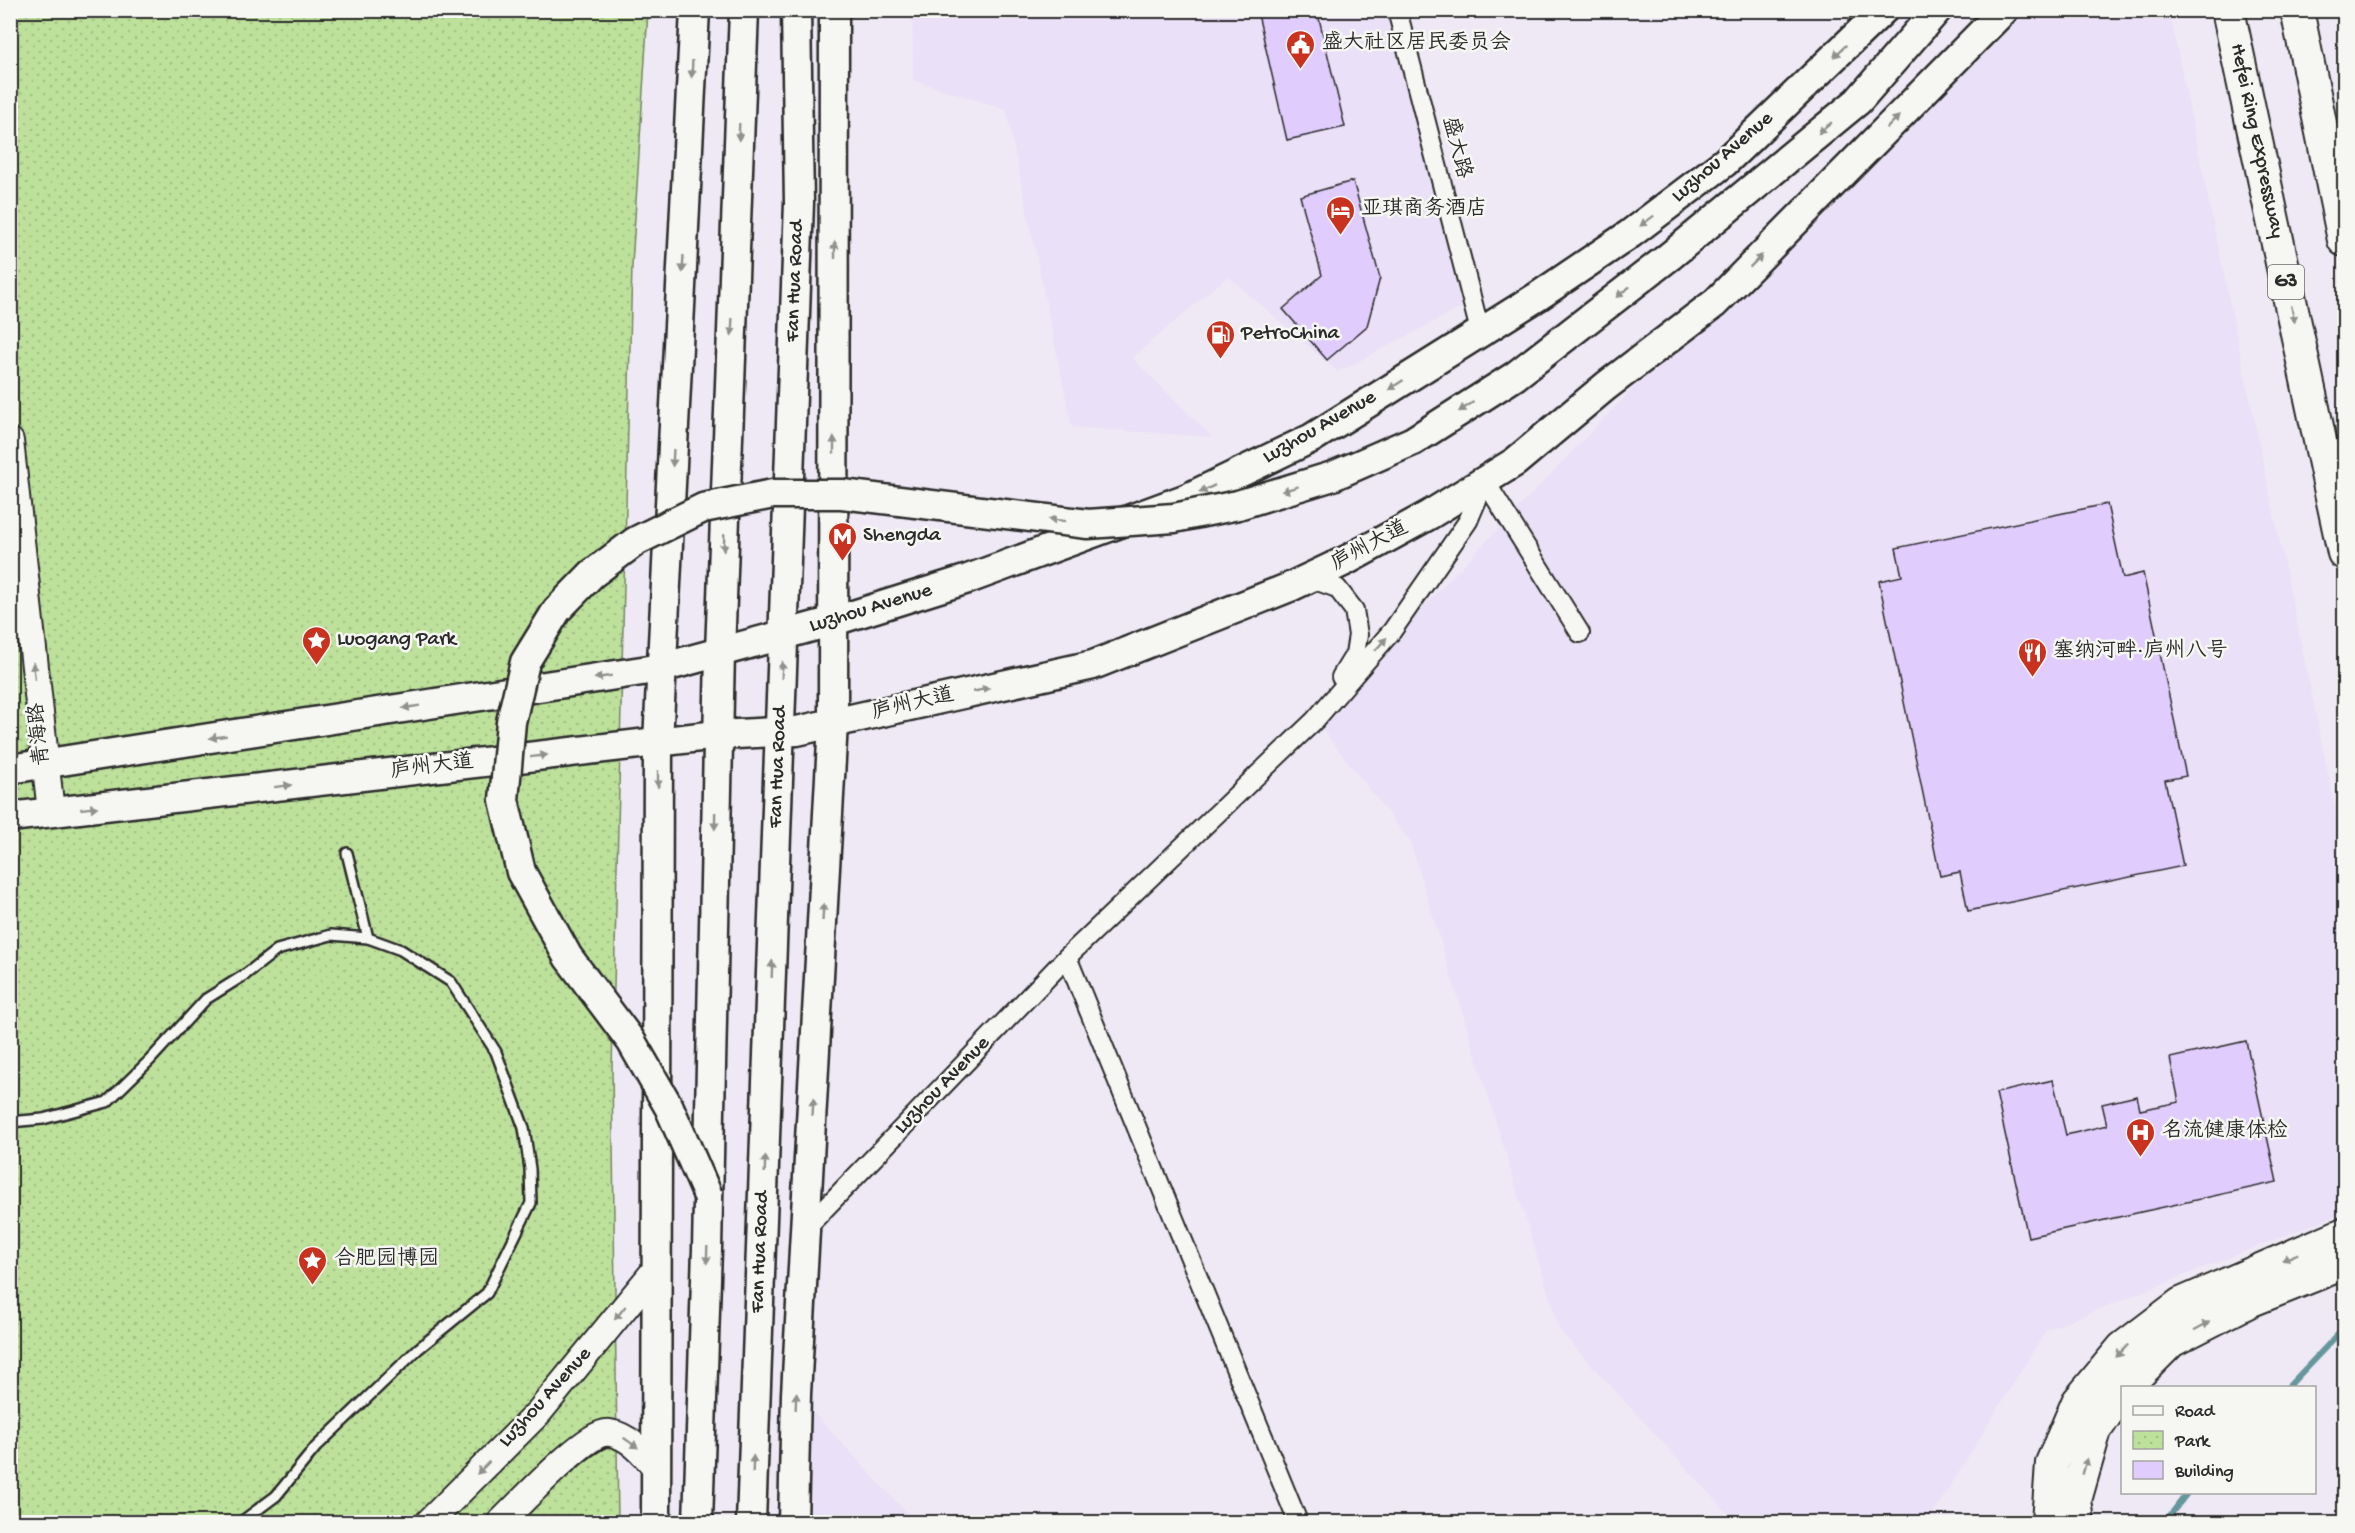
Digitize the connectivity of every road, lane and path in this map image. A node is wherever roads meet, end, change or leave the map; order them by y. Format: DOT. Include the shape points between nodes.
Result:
graph roads {
  1 [pos="695,10"];
  2 [pos="744,10"];
  3 [pos="796,10"];
  4 [pos="834,10"];
  5 [pos="1397,10"];
  6 [pos="1883,10"];
  7 [pos="1937,10"];
  8 [pos="2004,10"];
  9 [pos="2228,10"];
  10 [pos="2299,10"];
  11 [pos="2344,176"];
  12 [pos="2344,240"];
  13 [pos="1480,331"];
  14 [pos="10,441"];
  15 [pos="1485,481"];
  16 [pos="2344,552"];
  17 [pos="1309,578"];
  18 [pos="834,621"];
  19 [pos="1580,633"];
  20 [pos="783,635"];
  21 [pos="720,652"];
  22 [pos="661,668"];
  23 [pos="1315,720"];
  24 [pos="833,723"];
  25 [pos="780,732"];
  26 [pos="717,735"];
  27 [pos="658,742"];
  28 [pos="44,764"];
  29 [pos="10,769"];
  30 [pos="51,812"];
  31 [pos="10,817"];
  32 [pos="347,853"];
  33 [pos="369,938"];
  34 [pos="1067,957"];
  35 [pos="10,1122"];
  36 [pos="708,1196"];
  37 [pos="806,1228"];
  38 [pos="2344,1234"];
  39 [pos="2344,1263"];
  40 [pos="657,1268"];
  41 [pos="2126,1386"];
  42 [pos="2121,1392"];
  43 [pos="657,1469"];
  44 [pos="241,1522"];
  45 [pos="429,1522"];
  46 [pos="501,1522"];
  47 [pos="656,1522"];
  48 [pos="698,1522"];
  49 [pos="751,1522"];
  50 [pos="793,1522"];
  51 [pos="1298,1522"];
  52 [pos="2048,1522"];
  53 [pos="2078,1522"];
  1 -- 22 [label="main road, one-way"];
  2 -- 21 [label="main road, one-way"];
  3 -- 20 [label="main road, Fan Hua Road" via="799,203"];
  18 -- 4 [label="main road, one-way"];
  5 -- 13 [label="street, 盛大路"];
  6 -- 13 [label="main road, Luzhou Avenue, one-way" via="1725,162 1630,234"];
  7 -- 36 [label="main road, one-way, bridge" via="1858,101 1670,256 1515,376 1413,441 1333,476 1238,505 1174,518 1088,524 842,494 773,494 703,508 636,541 592,574 557,610 525,662 512,722 504,800 521,872 568,957 631,1041 664,1097"];
  15 -- 8 [label="main road, one-way" via="1515,462 1715,303"];
  9 -- 16 [label="highway, Hefei Ring Expressway / G3, one-way"];
  10 -- 11 [label="highway"];
  10 -- 12 [label="highway"];
  13 -- 18 [label="main road, Luzhou Avenue, one-way" via="1312,438 1185,499 968,579"];
  28 -- 14 [label="street, 青海路, one-way"];
  15 -- 17 [label="main road, 庐州大道"];
  15 -- 19 [label="street"];
  23 -- 15 [label="street, one-way" via="1413,602 1468,521"];
  17 -- 23 [label="street" via="1337,588 1354,610 1358,634 1355,654"];
  24 -- 17 [label="main road, 庐州大道, one-way" via="1093,665"];
  18 -- 20 [label="main road, Luzhou Avenue"];
  18 -- 24 [label="main road"];
  20 -- 21 [label="main road, Luzhou Avenue"];
  25 -- 20 [label="main road, Fan Hua Road, one-way"];
  21 -- 22 [label="main road, Luzhou Avenue"];
  21 -- 26 [label="main road"];
  22 -- 27 [label="main road"];
  22 -- 28 [label="main road, one-way"];
  23 -- 34 [label="street, Luzhou Avenue"];
  24 -- 25 [label="main road, 庐州大道"];
  37 -- 24 [label="main road, one-way"];
  25 -- 26 [label="main road, 庐州大道"];
  49 -- 25 [label="main road, Fan Hua Road, one-way"];
  26 -- 27 [label="main road, 庐州大道"];
  26 -- 36 [label="main road, one-way"];
  30 -- 27 [label="main road, 庐州大道, one-way"];
  27 -- 40 [label="main road, one-way"];
  28 -- 29 [label="main road"];
  28 -- 30 [label="street, 青海路"];
  30 -- 31 [label="main road, 庐州大道"];
  32 -- 33 [label="lane"];
  33 -- 35 [label="lane" via="331,935 277,950 206,999 107,1102 44,1119"];
  33 -- 44 [label="lane" via="401,950 451,982 496,1052 524,1128 531,1203 487,1293 418,1349 316,1447 276,1496"];
  34 -- 37 [label="street, Luzhou Avenue"];
  34 -- 51 [label="street"];
  36 -- 48 [label="main road, one-way"];
  50 -- 37 [label="main road, one-way"];
  38 -- 52 [label="highway, one-way" via="2181,1304 2123,1348 2078,1402 2052,1463"];
  41 -- 39 [label="highway, one-way" via="2171,1341 2249,1301"];
  40 -- 43 [label="main road"];
  40 -- 45 [label="street, Luzhou Avenue, one-way" via="539,1412"];
  53 -- 42 [label="highway, one-way" via="2075,1500 2095,1430"];
  46 -- 43 [label="street, one-way" via="592,1437 608,1432 619,1435"];
  43 -- 47 [label="main road"];
}
